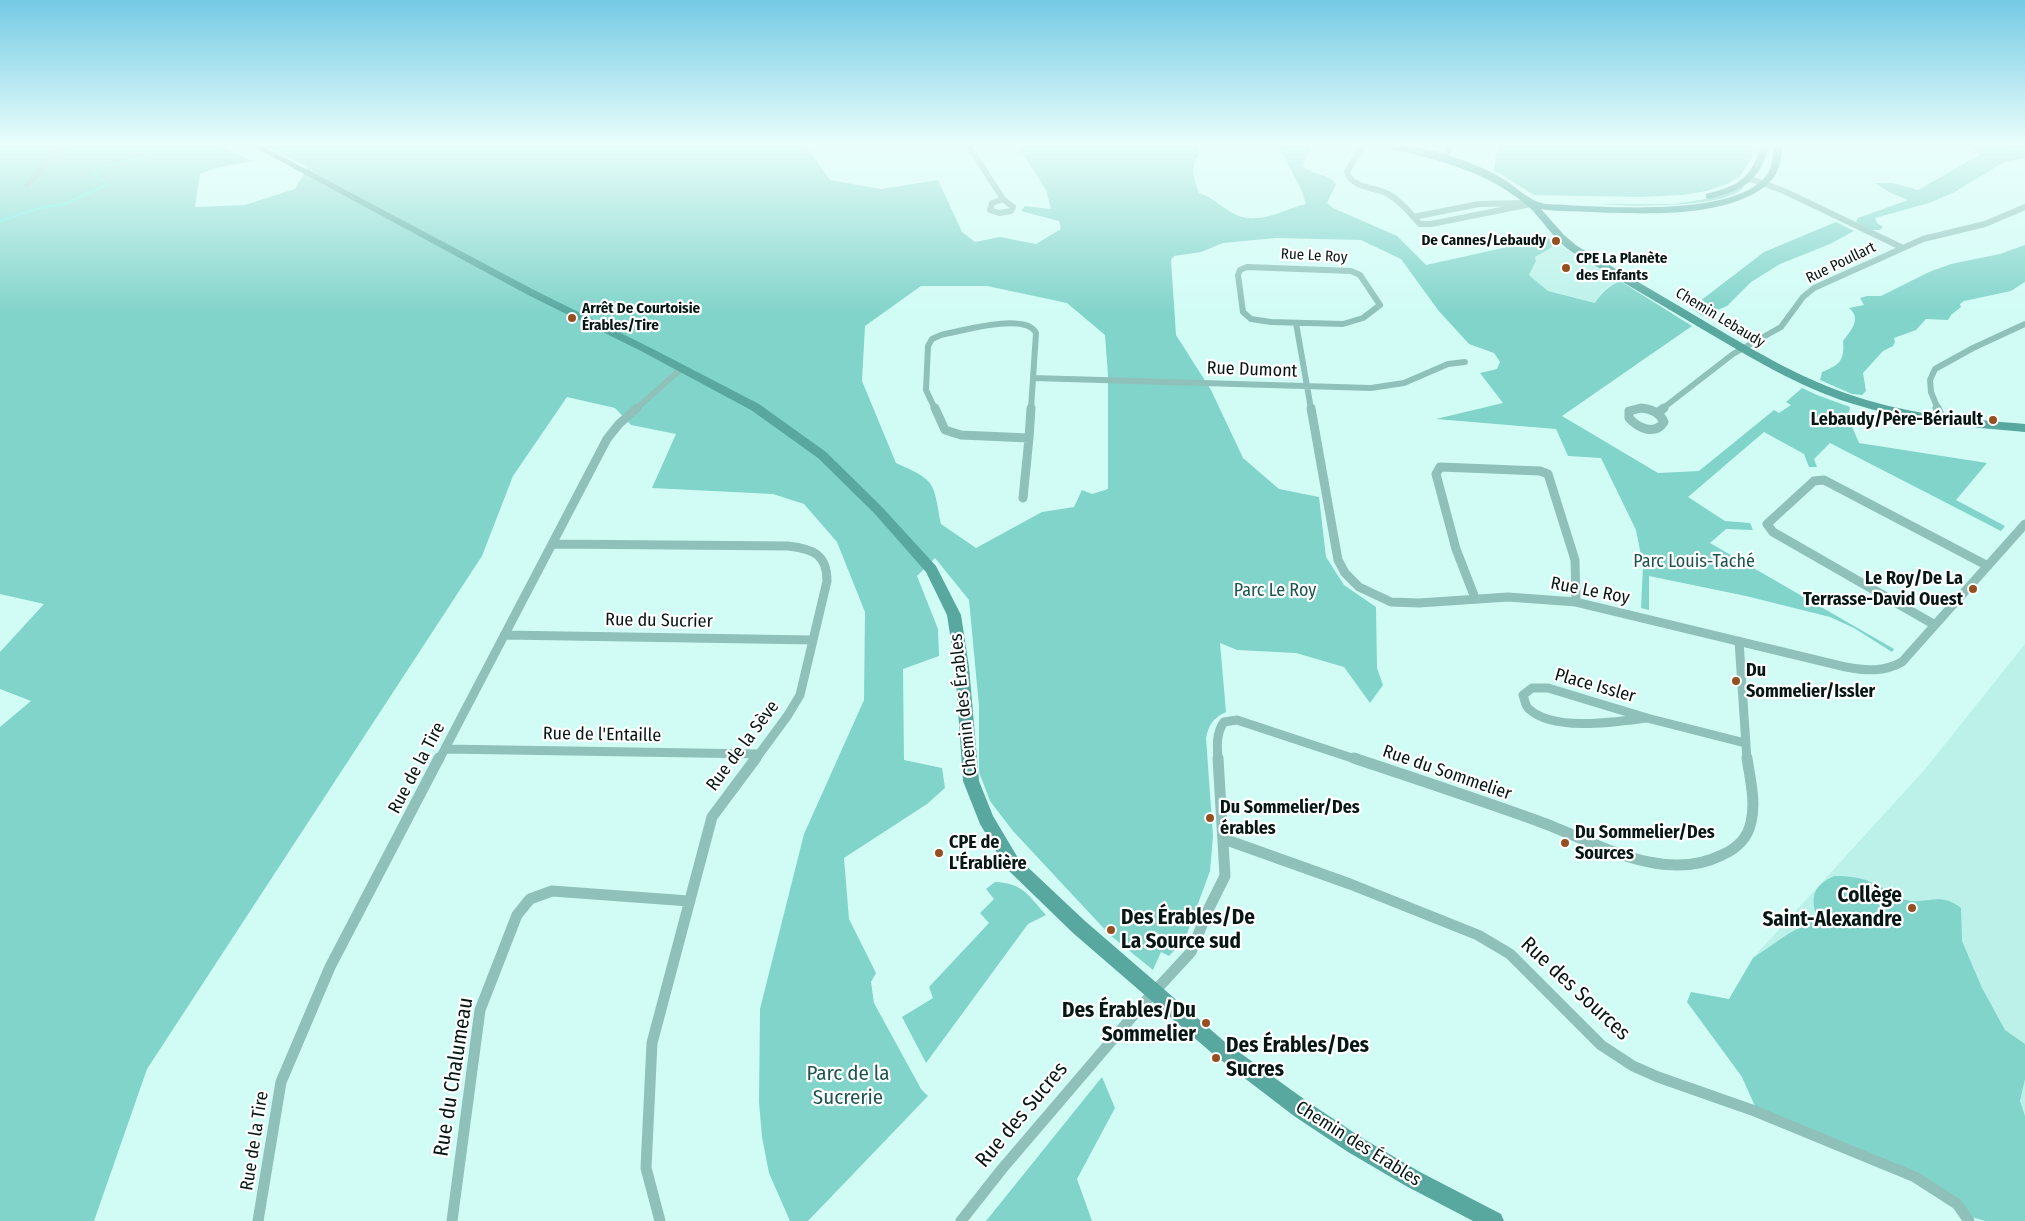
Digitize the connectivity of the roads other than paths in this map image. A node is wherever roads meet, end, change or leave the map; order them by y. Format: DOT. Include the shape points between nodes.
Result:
graph roads {
  1 [pos="358,200"];
  2 [pos="1395,200"];
  3 [pos="1526,200"];
  4 [pos="1686,200"];
  5 [pos="1732,200"];
  6 [pos="1802,200"];
  7 [pos="1531,204"];
  8 [pos="2025,207"];
  9 [pos="1413,217"];
  10 [pos="1420,224"];
  11 [pos="1901,248"];
  12 [pos="1296,323"];
  13 [pos="2025,324"];
  14 [pos="1743,349"];
  15 [pos="1465,362"];
  16 [pos="682,368"];
  17 [pos="1033,378"];
  18 [pos="1308,387"];
  19 [pos="1657,412"];
  20 [pos="1942,420"];
  21 [pos="2025,428"];
  22 [pos="1029,438"];
  23 [pos="1023,498"];
  24 [pos="2025,524"];
  25 [pos="553,544"];
  26 [pos="1988,566"];
  27 [pos="1475,598"];
  28 [pos="1576,602"];
  29 [pos="1935,625"];
  30 [pos="504,635"];
  31 [pos="813,640"];
  32 [pos="1739,641"];
  33 [pos="1647,718"];
  34 [pos="1745,743"];
  35 [pos="445,749"];
  36 [pos="758,754"];
  37 [pos="1224,840"];
  38 [pos="689,901"];
  39 [pos="1154,991"];
  40 [pos="258,1221"];
  41 [pos="452,1221"];
  42 [pos="660,1221"];
  43 [pos="961,1221"];
  44 [pos="1494,1221"];
  45 [pos="1969,1221"];
  1 -- 16 [label="street, Chemin des Érables"];
  2 -- 9 [label="street"];
  3 -- 7 [label="street, Chemin Lebaudy"];
  4 -- 7 [label="street"];
  5 -- 7 [label="street" via="1683,208 1546,207"];
  6 -- 11 [label="street"];
  7 -- 9 [label="street" via="1480,204"];
  7 -- 10 [label="street"];
  7 -- 14 [label="street, Chemin Lebaudy" via="1572,248"];
  8 -- 11 [label="street, Rue Poullart" via="1984,224 1928,237"];
  9 -- 10 [label="street"];
  11 -- 14 [label="street, Rue Poullart" via="1814,288 1803,297 1781,327"];
  12 -- 12 [label="street, Rue Le Roy" via="1259,321 1247,317 1243,312 1240,270 1252,267 1347,270 1360,275 1380,304 1377,310 1352,323"];
  12 -- 18 [label="street, Rue Le Roy"];
  13 -- 20 [label="street" via="1935,369 1930,380 1931,392"];
  14 -- 19 [label="street"];
  14 -- 20 [label="street, Chemin Lebaudy" via="1832,393 1886,410"];
  15 -- 18 [label="street, Rue Dumont" via="1448,364 1404,383 1382,387"];
  16 -- 25 [label="street, Rue de la Tire" via="619,424 607,439"];
  16 -- 39 [label="street, Chemin des Érables" via="755,407 822,455 878,510 930,569 954,615 962,667 971,781 986,820 1012,863"];
  17 -- 18 [label="street, Rue Dumont"];
  17 -- 22 [label="street"];
  17 -- 22 [label="street" via="1036,333 1027,324 1008,323 941,335 932,339 928,346 926,390 945,430 961,435"];
  18 -- 27 [label="street, Rue Le Roy" via="1336,551 1345,573 1360,587 1391,602 1419,604"];
  20 -- 21 [label="street, Chemin Lebaudy"];
  22 -- 23 [label="street"];
  24 -- 26 [label="street, Rue Le Roy"];
  25 -- 30 [label="street, Rue de la Tire"];
  25 -- 31 [label="street, Rue de la Sève" via="788,546 809,550 822,558 828,572"];
  26 -- 29 [label="street, Rue Le Roy"];
  26 -- 29 [label="street" via="1824,480 1814,481 1767,524 1773,532"];
  27 -- 28 [label="street, Rue Le Roy" via="1544,598"];
  27 -- 28 [label="street" via="1436,474 1440,468 1530,470 1548,474 1575,560"];
  28 -- 32 [label="street, Rue Le Roy"];
  29 -- 32 [label="street, Rue Le Roy" via="1902,662 1879,670 1861,670"];
  30 -- 31 [label="street, Rue du Sucrier"];
  30 -- 35 [label="street, Rue de la Tire"];
  31 -- 36 [label="street, Rue de la Sève" via="800,695"];
  32 -- 34 [label="street, Rue du Sommelier"];
  33 -- 33 [label="street, Place Issler" via="1548,688 1532,688 1523,695 1526,707 1555,720 1585,722"];
  33 -- 34 [label="street, Place Issler"];
  34 -- 37 [label="street, Rue du Sommelier" via="1752,805 1748,831 1742,840 1720,856 1696,864 1674,866 1644,861 1411,778 1248,723 1230,720 1222,724 1218,735"];
  35 -- 36 [label="street, Rue de l'Entaille"];
  35 -- 40 [label="street, Rue de la Tire" via="330,967 281,1082"];
  36 -- 38 [label="street, Rue de la Sève" via="712,817"];
  37 -- 39 [label="street, Rue du Sommelier" via="1224,876 1191,952"];
  37 -- 45 [label="street, Rue des Sources" via="1478,935 1510,954 1602,1045 1633,1066 1916,1177 1944,1194"];
  38 -- 41 [label="street, Rue du Chalumeau" via="552,891 530,899 517,915 480,1010"];
  38 -- 42 [label="street, Rue de la Sève" via="652,1043 646,1168"];
  39 -- 43 [label="street, Rue des Sucres"];
  39 -- 44 [label="street, Chemin des Érables" via="1219,1048 1300,1109 1413,1179"];
}
